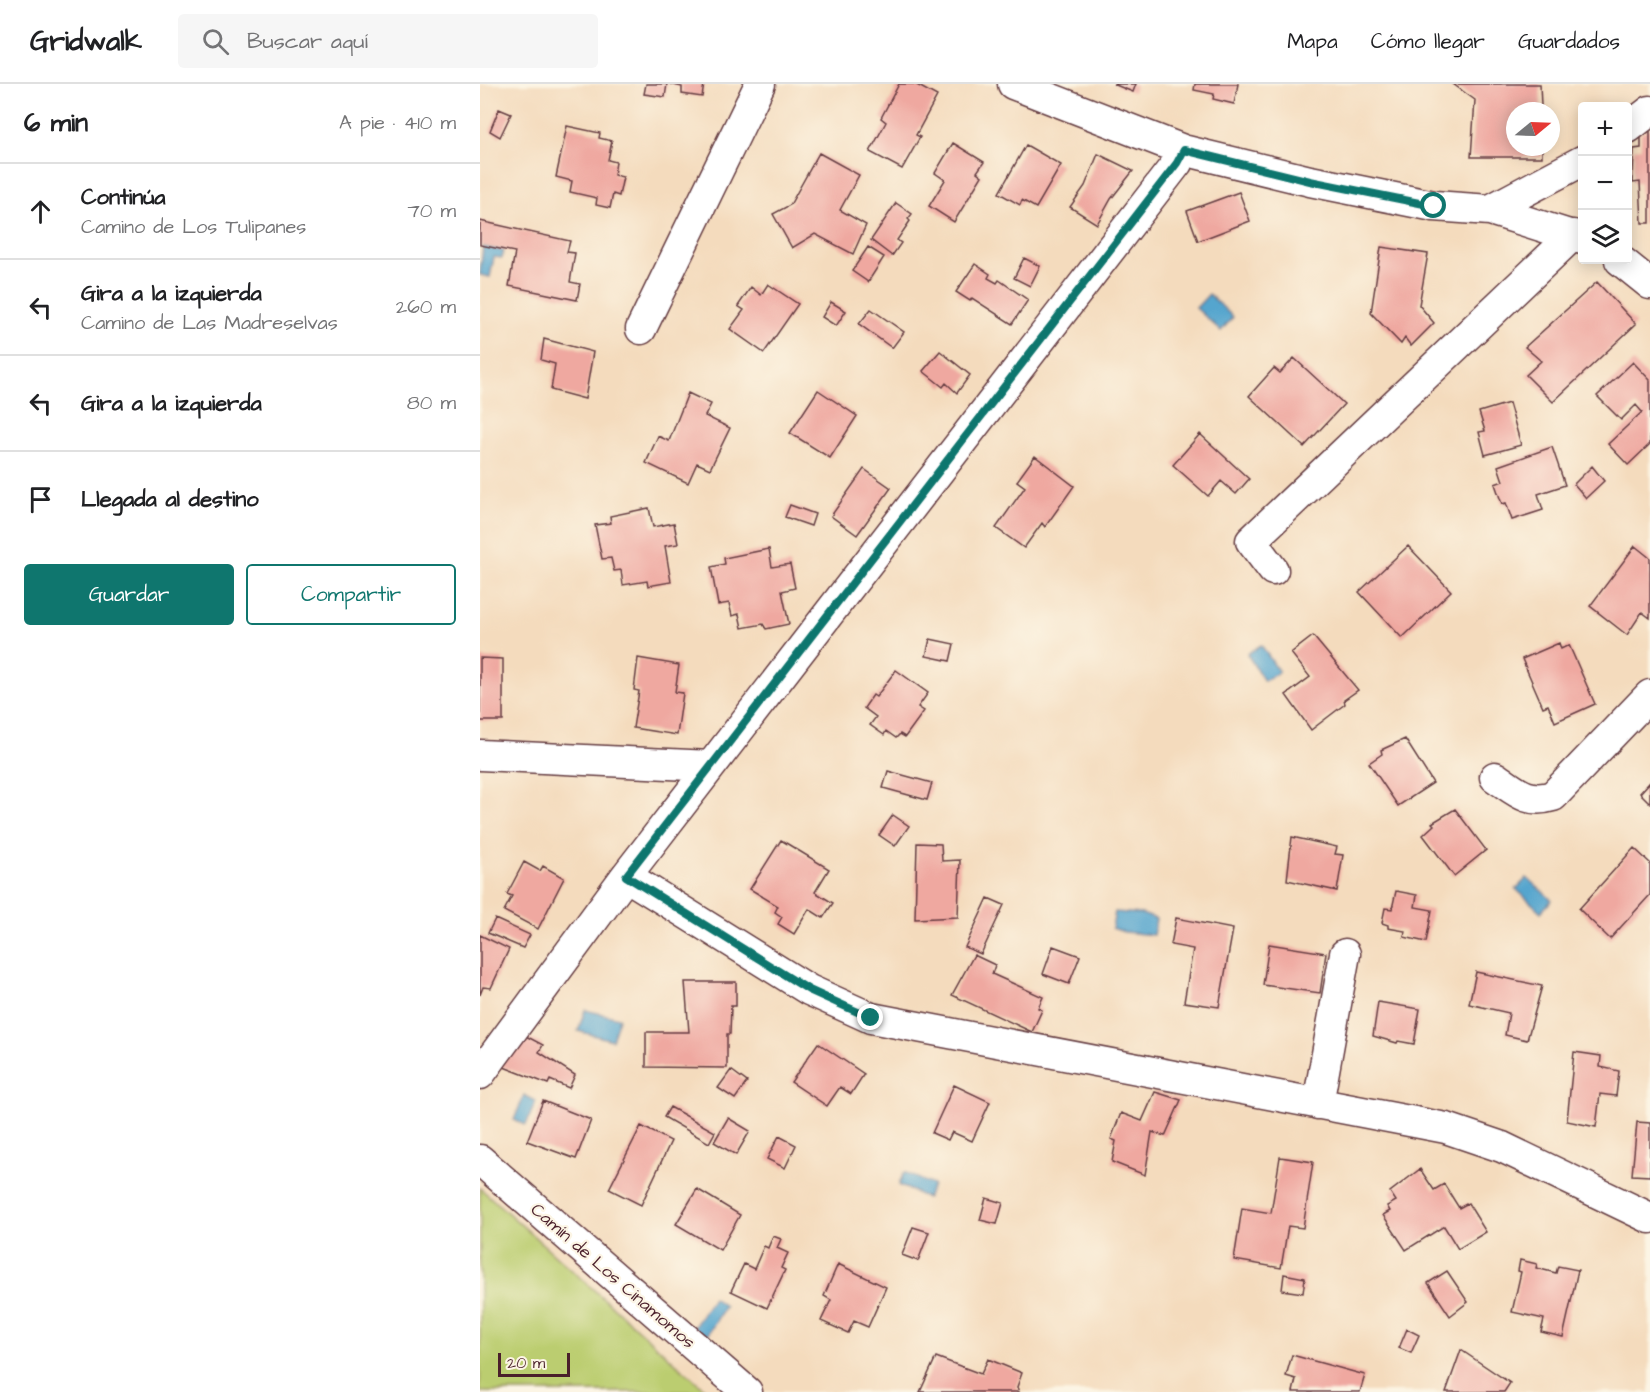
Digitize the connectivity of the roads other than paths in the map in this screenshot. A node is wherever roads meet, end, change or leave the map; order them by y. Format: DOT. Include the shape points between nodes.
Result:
graph roads {
  1 [pos="760,84"];
  2 [pos="1013,84"];
  3 [pos="1650,111"];
  4 [pos="1632,125"];
  5 [pos="1184,150"];
  6 [pos="1578,162"];
  7 [pos="1490,210"];
  8 [pos="1578,237"];
  9 [pos="1625,264"];
  10 [pos="1650,284"];
  11 [pos="640,329"];
  12 [pos="1273,570"];
  13 [pos="1650,695"];
  14 [pos="480,755"];
  15 [pos="711,765"];
  16 [pos="1495,777"];
  17 [pos="626,876"];
  18 [pos="1345,954"];
  19 [pos="480,1074"];
  20 [pos="1318,1104"];
  21 [pos="480,1160"];
  22 [pos="1650,1218"];
  23 [pos="747,1392"];
  1 -- 11 [label="street"];
  2 -- 5 [label="street"];
  3 -- 4 [label="street"];
  5 -- 7 [label="street" via="1434,206"];
  5 -- 15 [label="street"];
  6 -- 7 [label="street"];
  7 -- 8 [label="street"];
  8 -- 12 [label="street" via="1251,541"];
  9 -- 10 [label="street"];
  13 -- 16 [label="street" via="1553,796 1539,801"];
  14 -- 15 [label="street"];
  15 -- 17 [label="street"];
  17 -- 19 [label="street"];
  17 -- 20 [label="street" via="809,990 871,1018"];
  18 -- 20 [label="street"];
  20 -- 22 [label="street" via="1446,1128 1502,1148"];
  21 -- 23 [label="street, Camín de Los Cinamomos"];
}
